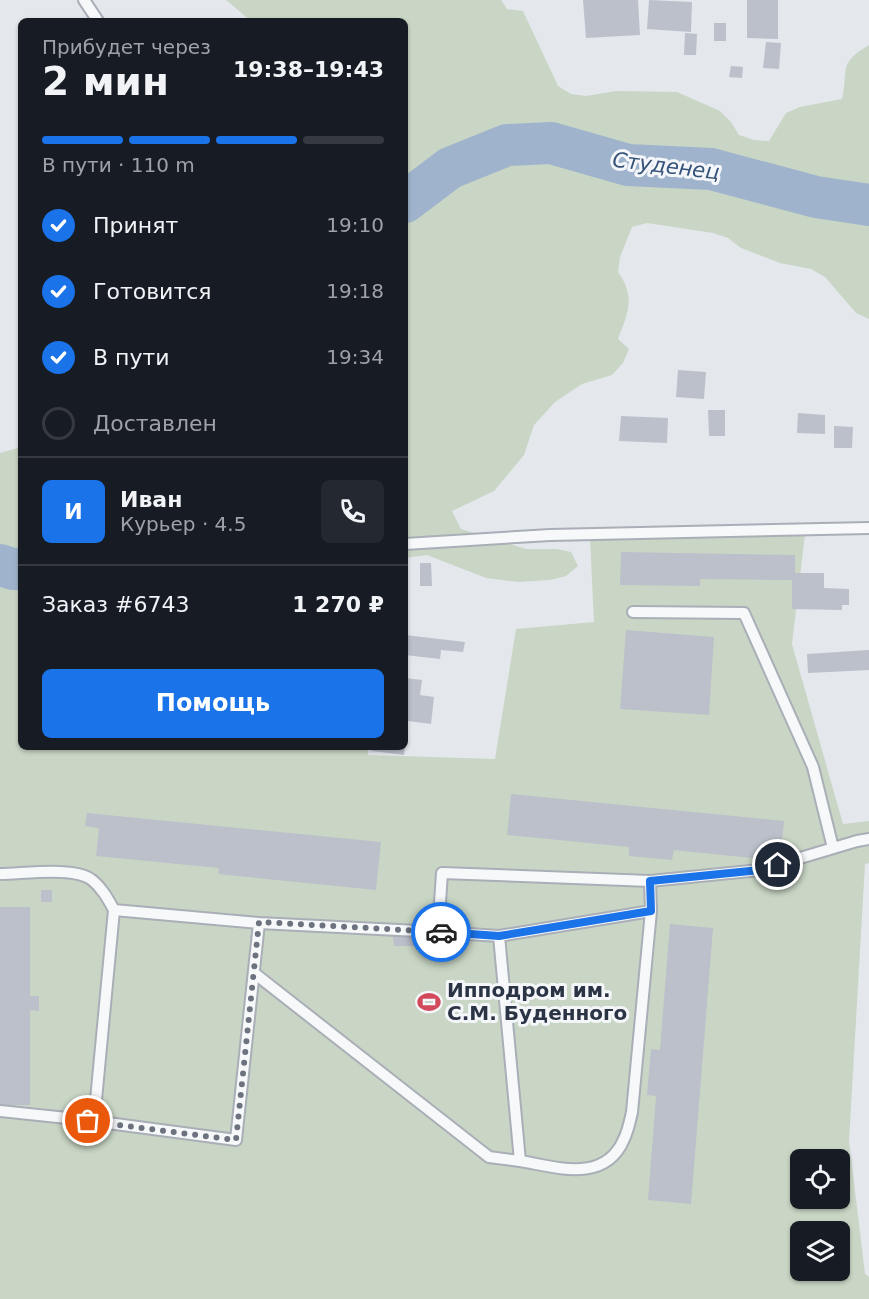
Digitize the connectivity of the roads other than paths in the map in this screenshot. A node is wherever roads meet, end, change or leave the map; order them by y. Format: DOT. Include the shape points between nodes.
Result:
graph roads {
  1 [pos="84,0"];
  2 [pos="96,18"];
  3 [pos="869,528"];
  4 [pos="408,544"];
  5 [pos="633,612"];
  6 [pos="869,839"];
  7 [pos="833,848"];
  8 [pos="0,874"];
  9 [pos="650,881"];
  10 [pos="114,910"];
  11 [pos="651,911"];
  12 [pos="259,922"];
  13 [pos="438,932"];
  14 [pos="499,936"];
  15 [pos="254,972"];
  16 [pos="0,1111"];
  17 [pos="67,1118"];
  18 [pos="520,1161"];
  1 -- 2 [label="lane"];
  3 -- 4 [label="lane" via="550,535"];
  5 -- 7 [label="lane" via="744,613 813,766"];
  6 -- 7 [label="lane"];
  7 -- 9 [label="lane" via="760,870"];
  8 -- 10 [label="lane" via="78,873 101,889"];
  9 -- 11 [label="lane"];
  9 -- 13 [label="lane" via="442,873"];
  10 -- 12 [label="lane"];
  10 -- 17 [label="lane" via="96,1100 82,1113"];
  11 -- 14 [label="lane"];
  11 -- 18 [label="lane" via="632,1112 624,1141 614,1155 583,1171"];
  12 -- 13 [label="lane"];
  12 -- 15 [label="lane"];
  13 -- 14 [label="lane"];
  14 -- 18 [label="lane"];
  15 -- 17 [label="lane" via="236,1140"];
  15 -- 18 [label="lane" via="489,1156"];
  16 -- 17 [label="lane"];
}
